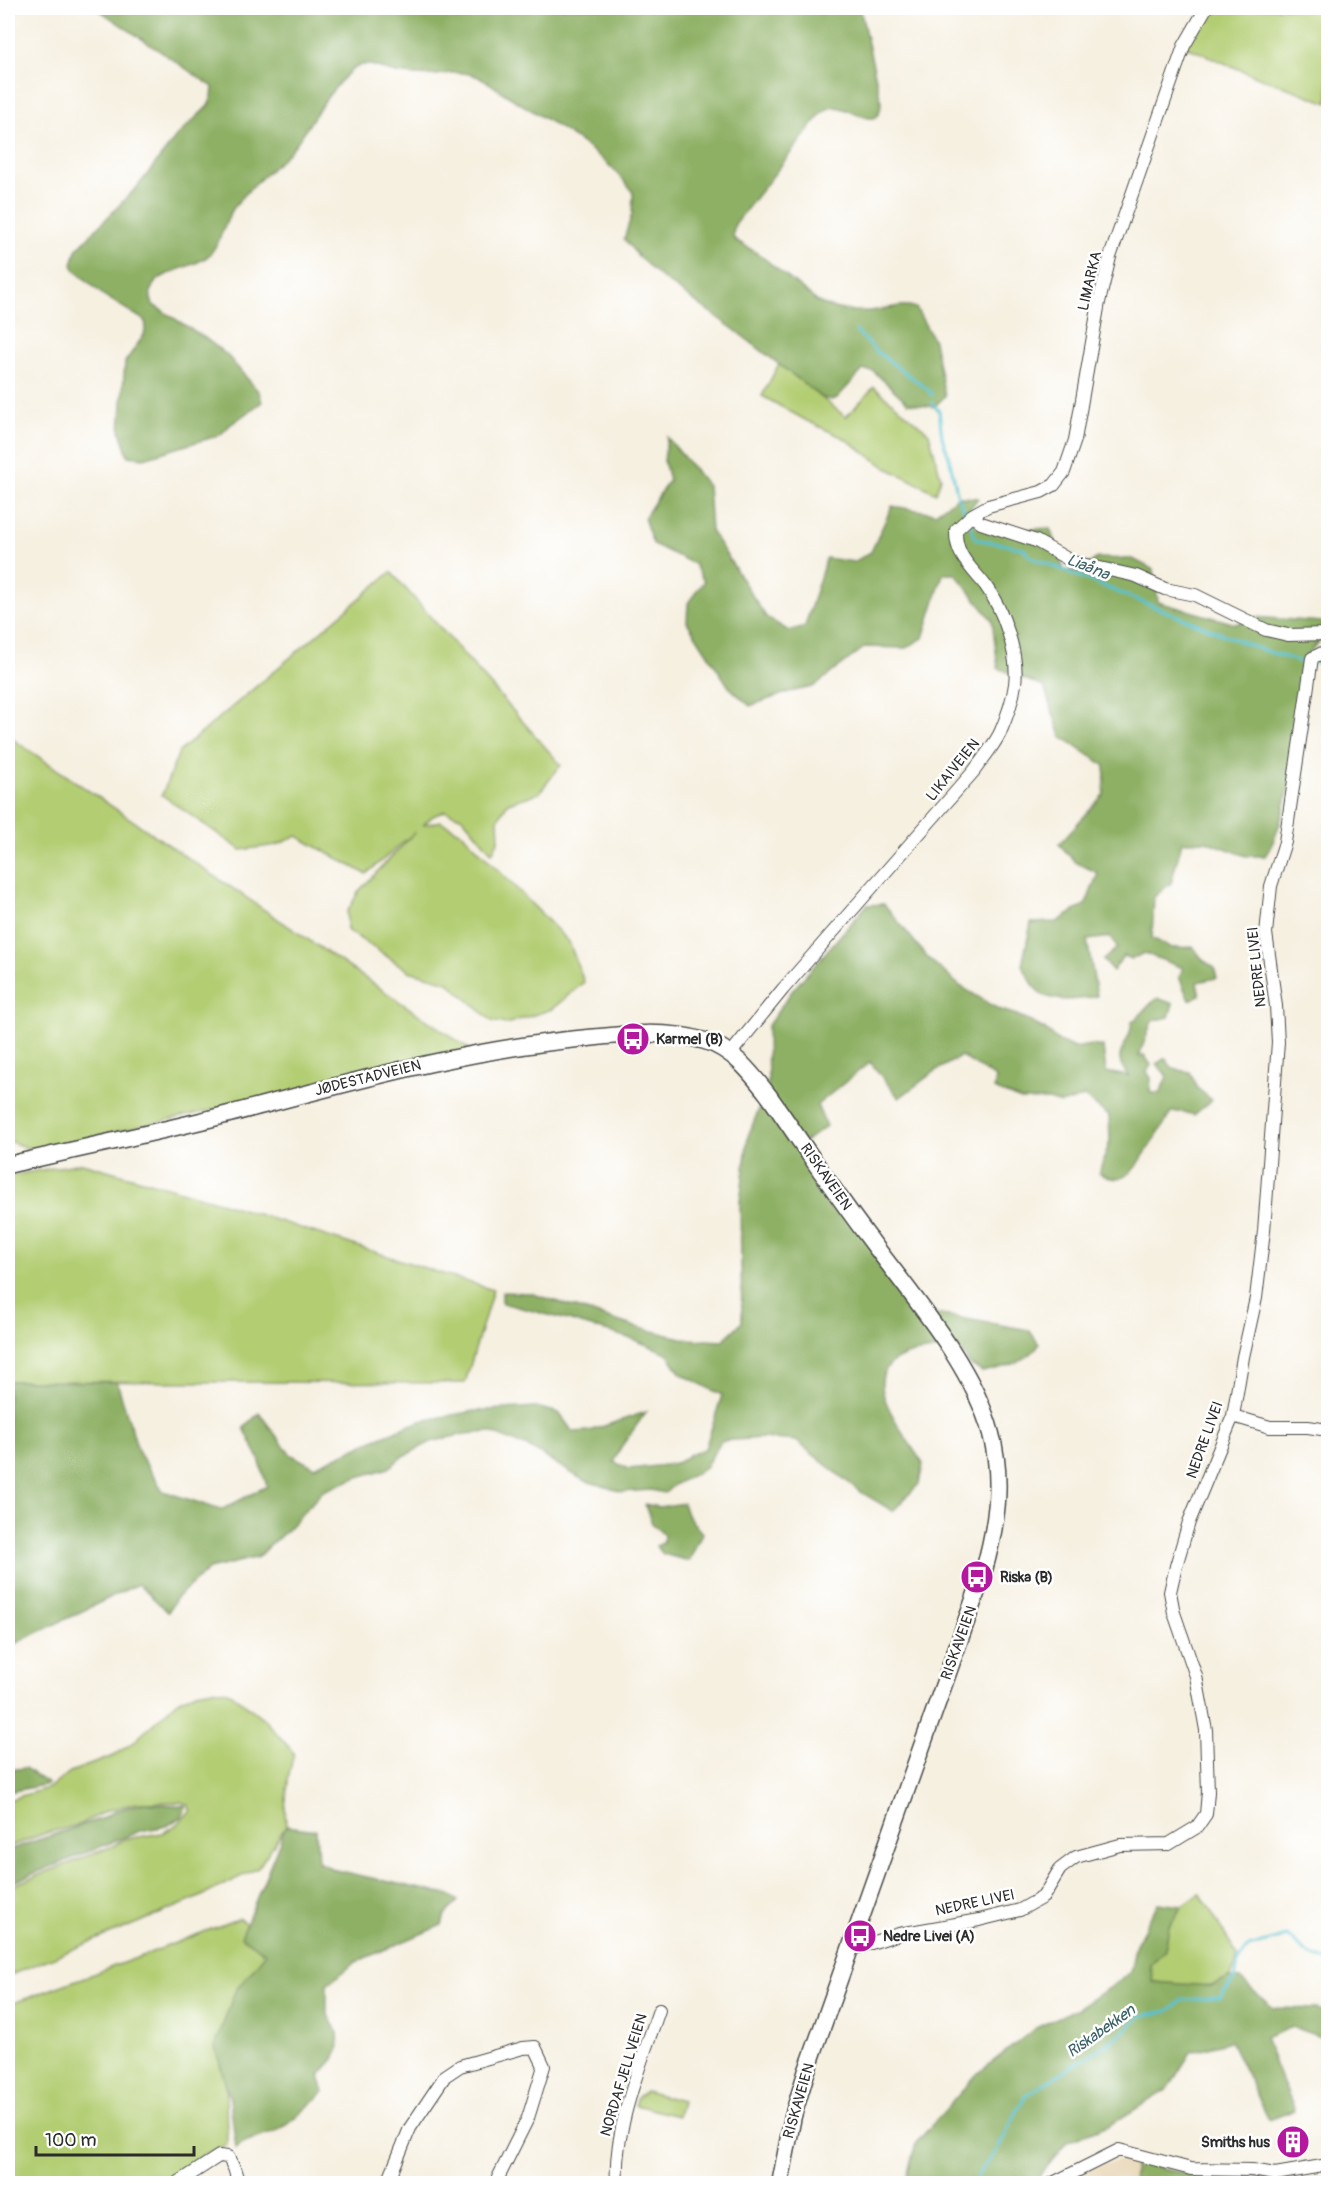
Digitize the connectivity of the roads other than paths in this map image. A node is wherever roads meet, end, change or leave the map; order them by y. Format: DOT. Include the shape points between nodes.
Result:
graph roads {
  1 [pos="1206,8"];
  2 [pos="972,515"];
  3 [pos="1329,634"];
  4 [pos="1329,650"];
  5 [pos="730,1053"];
  6 [pos="8,1165"];
  7 [pos="1233,1416"];
  8 [pos="1329,1430"];
  9 [pos="849,1950"];
  10 [pos="659,2010"];
  11 [pos="1329,2165"];
  12 [pos="176,2184"];
  13 [pos="239,2184"];
  14 [pos="387,2184"];
  15 [pos="495,2184"];
  16 [pos="617,2184"];
  17 [pos="780,2184"];
  18 [pos="1051,2184"];
  1 -- 2 [label="street, LIMARKA" via="1184,46 1110,257 1075,440 1064,472 1054,485 1041,492 988,506"];
  2 -- 3 [label="street" via="981,523 1036,541 1073,562 1195,595 1266,630 1288,635"];
  2 -- 5 [label="street, LIKAIVEIEN" via="956,530 957,550 1001,610 1014,663 1015,684 1001,731 974,771"];
  4 -- 7 [label="street, NEDRE LIVEI" via="1312,658 1285,842 1268,903 1266,933 1276,1006 1276,1066 1261,1263"];
  5 -- 6 [label="main road, JØDESTADVEIEN" via="703,1040 654,1034 518,1045 449,1058"];
  5 -- 9 [label="main road, RISKAVEIEN" via="770,1096 960,1364 975,1389 996,1462 997,1515 983,1574"];
  7 -- 8 [label="street" via="1270,1427"];
  7 -- 9 [label="street, NEDRE LIVEI" via="1189,1522 1170,1592 1196,1676 1206,1730 1205,1818 1169,1844 1120,1845 1076,1857 1060,1869 1043,1898 1020,1910 899,1934"];
  9 -- 17 [label="main road, RISKAVEIEN" via="799,2095"];
  10 -- 16 [label="street, NORDAFJELLVEIEN" via="618,2145"];
  11 -- 18 [label="street" via="1275,2174 1191,2169 1119,2150"];
  12 -- 13 [label="street" via="219,2156 228,2157"];
  14 -- 15 [label="street" via="410,2128 445,2076 460,2066 535,2047 543,2066 539,2084 528,2118"];
}
